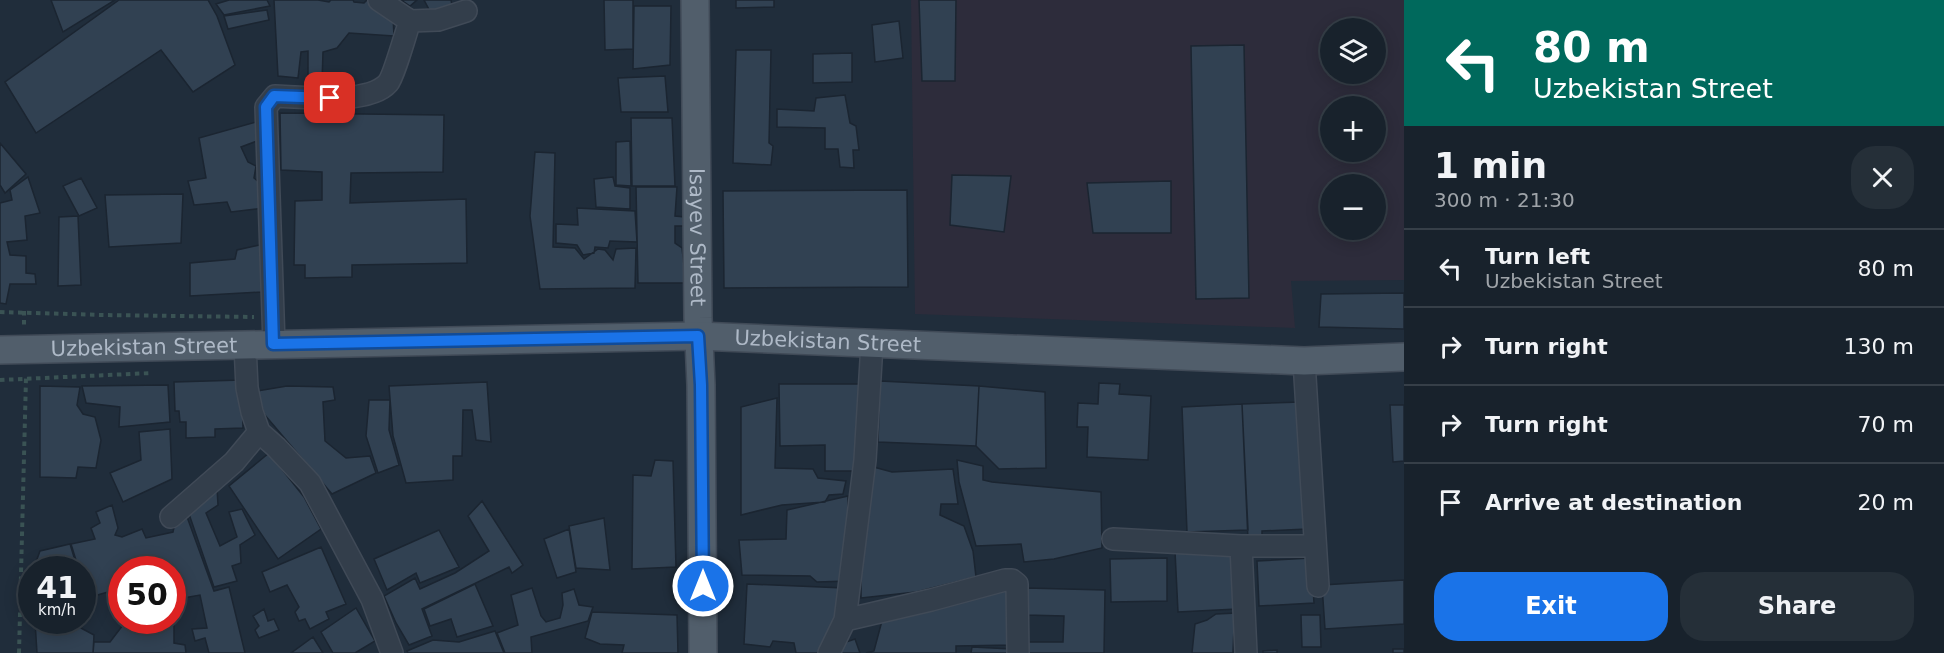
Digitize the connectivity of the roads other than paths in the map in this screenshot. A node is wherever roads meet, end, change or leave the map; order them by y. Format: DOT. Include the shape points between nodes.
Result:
graph roads {
  1 [pos="379,0"];
  2 [pos="695,0"];
  3 [pos="466,11"];
  4 [pos="410,21"];
  5 [pos="698,336"];
  6 [pos="273,344"];
  7 [pos="872,344"];
  8 [pos="244,345"];
  9 [pos="6,350"];
  10 [pos="1404,357"];
  11 [pos="1304,361"];
  12 [pos="259,432"];
  13 [pos="171,518"];
  14 [pos="1113,539"];
  15 [pos="1242,546"];
  16 [pos="1316,546"];
  17 [pos="1318,586"];
  18 [pos="845,620"];
  19 [pos="392,653"];
  20 [pos="703,653"];
  21 [pos="829,653"];
  22 [pos="1018,653"];
  23 [pos="1246,653"];
  1 -- 4 [label="lane"];
  2 -- 5 [label="main road, Isayev Street"];
  3 -- 4 [label="lane" via="438,20"];
  4 -- 6 [label="lane" via="389,82 371,95 274,96 266,107"];
  5 -- 6 [label="main road, Uzbekistan Street"];
  5 -- 7 [label="main road, Uzbekistan Street"];
  5 -- 20 [label="main road, Isayev Street"];
  6 -- 8 [label="main road, Uzbekistan Street"];
  7 -- 11 [label="main road, Uzbekistan Street"];
  7 -- 18 [label="lane" via="865,460"];
  8 -- 9 [label="main road, Uzbekistan Street"];
  8 -- 12 [label="lane" via="247,388"];
  10 -- 11 [label="main road, Uzbekistan Street"];
  11 -- 16 [label="lane"];
  12 -- 13 [label="lane" via="234,462"];
  12 -- 19 [label="lane" via="310,483 372,599"];
  14 -- 15 [label="lane"];
  15 -- 16 [label="lane"];
  15 -- 23 [label="lane"];
  16 -- 17 [label="lane"];
  18 -- 21 [label="lane"];
  18 -- 22 [label="lane" via="1012,580 1017,584"];
}
